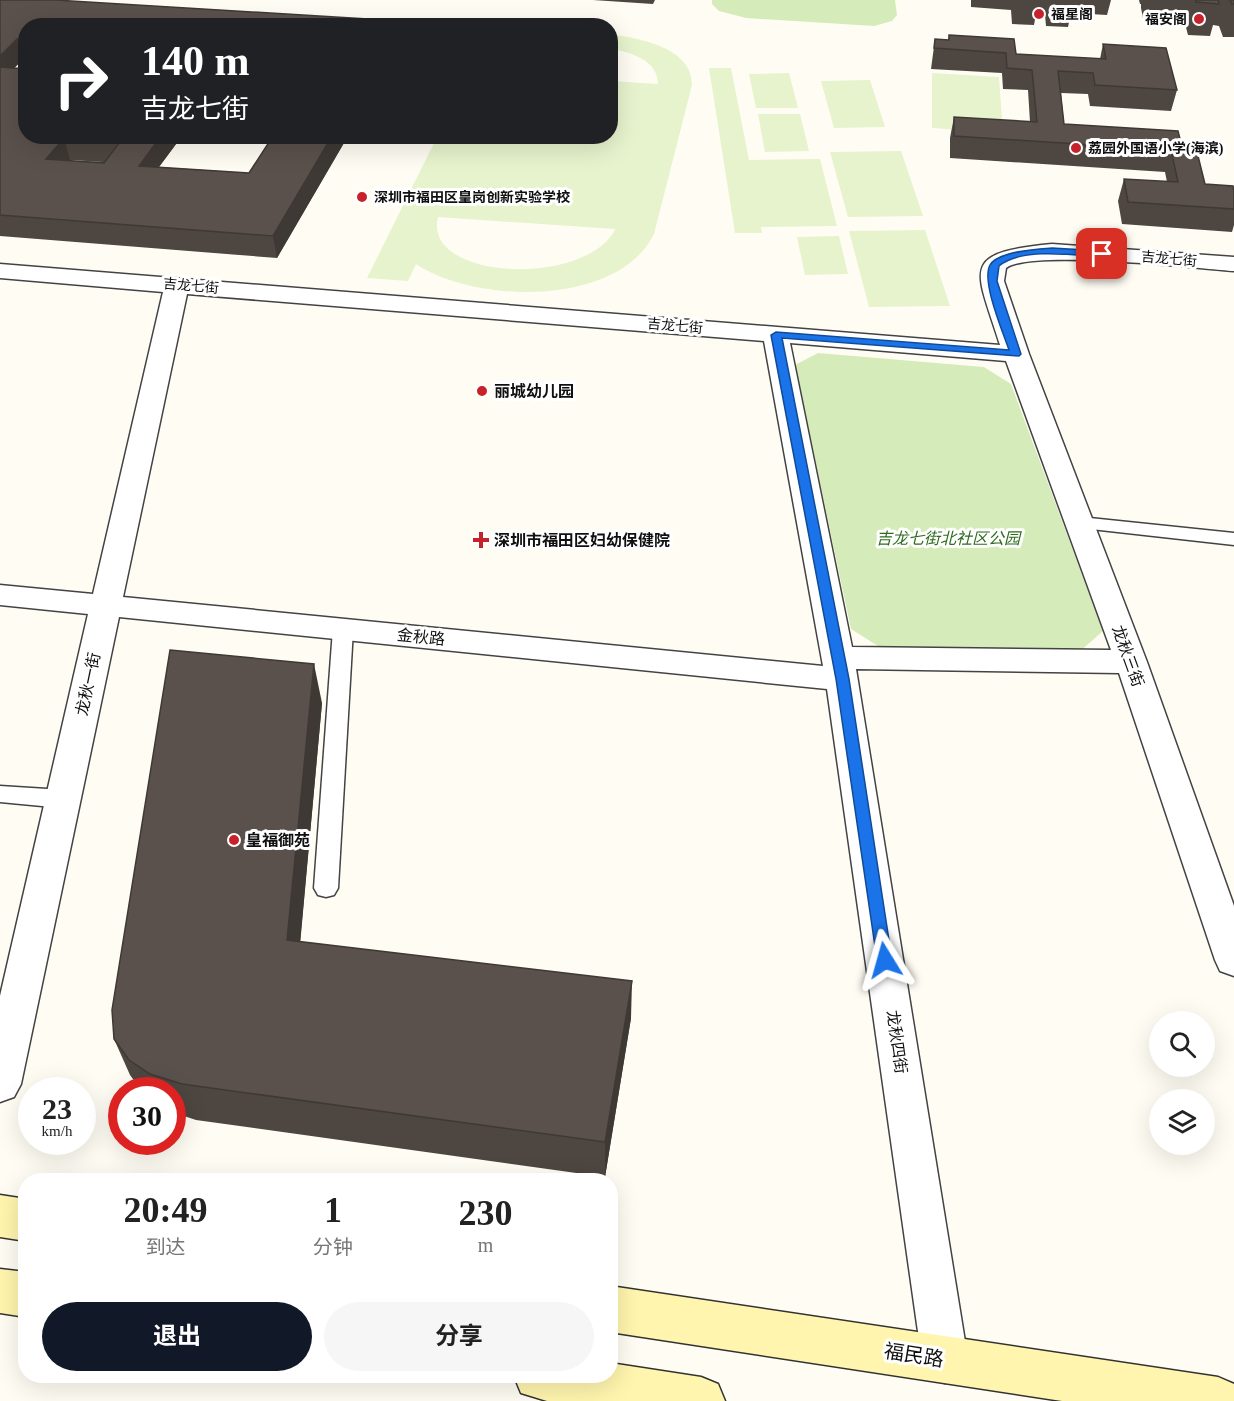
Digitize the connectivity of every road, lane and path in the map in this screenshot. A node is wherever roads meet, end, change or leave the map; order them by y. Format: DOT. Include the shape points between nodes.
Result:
graph roads {
  1 [pos="1234,264"];
  2 [pos="0,271"];
  3 [pos="177,285"];
  4 [pos="776,335"];
  5 [pos="1016,354"];
  6 [pos="1080,523"];
  7 [pos="1234,539"];
  8 [pos="0,595"];
  9 [pos="106,606"];
  10 [pos="343,629"];
  11 [pos="1131,662"];
  12 [pos="840,669"];
  13 [pos="0,794"];
  14 [pos="63,799"];
  15 [pos="326,888"];
  16 [pos="1234,960"];
  17 [pos="0,1084"];
  18 [pos="0,1216"];
  19 [pos="18,1219"];
  20 [pos="0,1291"];
  21 [pos="18,1294"];
  22 [pos="618,1310"];
  23 [pos="945,1360"];
  24 [pos="584,1383"];
  25 [pos="701,1401"];
  26 [pos="1218,1401"];
  1 -- 5 [label="street, 吉龙七街" via="1052,251 1002,259 994,265 992,281"];
  2 -- 3 [label="street, 吉龙七街"];
  3 -- 4 [label="street, 吉龙七街"];
  3 -- 9 [label="street, 龙秋一街"];
  4 -- 5 [label="street, 吉龙七街"];
  4 -- 12 [label="street, 龙秋四街"];
  5 -- 6 [label="street, 龙秋三街"];
  6 -- 7 [label="lane"];
  6 -- 11 [label="street, 龙秋三街"];
  8 -- 9 [label="street, 金秋路"];
  9 -- 10 [label="street, 金秋路"];
  9 -- 14 [label="street, 龙秋一街"];
  10 -- 12 [label="street, 金秋路"];
  10 -- 15 [label="lane"];
  11 -- 12 [label="street, 金秋路"];
  11 -- 16 [label="street, 龙秋三街"];
  12 -- 23 [label="street, 龙秋四街"];
  13 -- 14 [label="lane"];
  14 -- 17 [label="street, 龙秋一街"];
  18 -- 19 [label="main road"];
  20 -- 21 [label="main road"];
  22 -- 23 [label="main road, 福民路"];
  23 -- 26 [label="main road, 福民路"];
  24 -- 25 [label="main road"];
}
